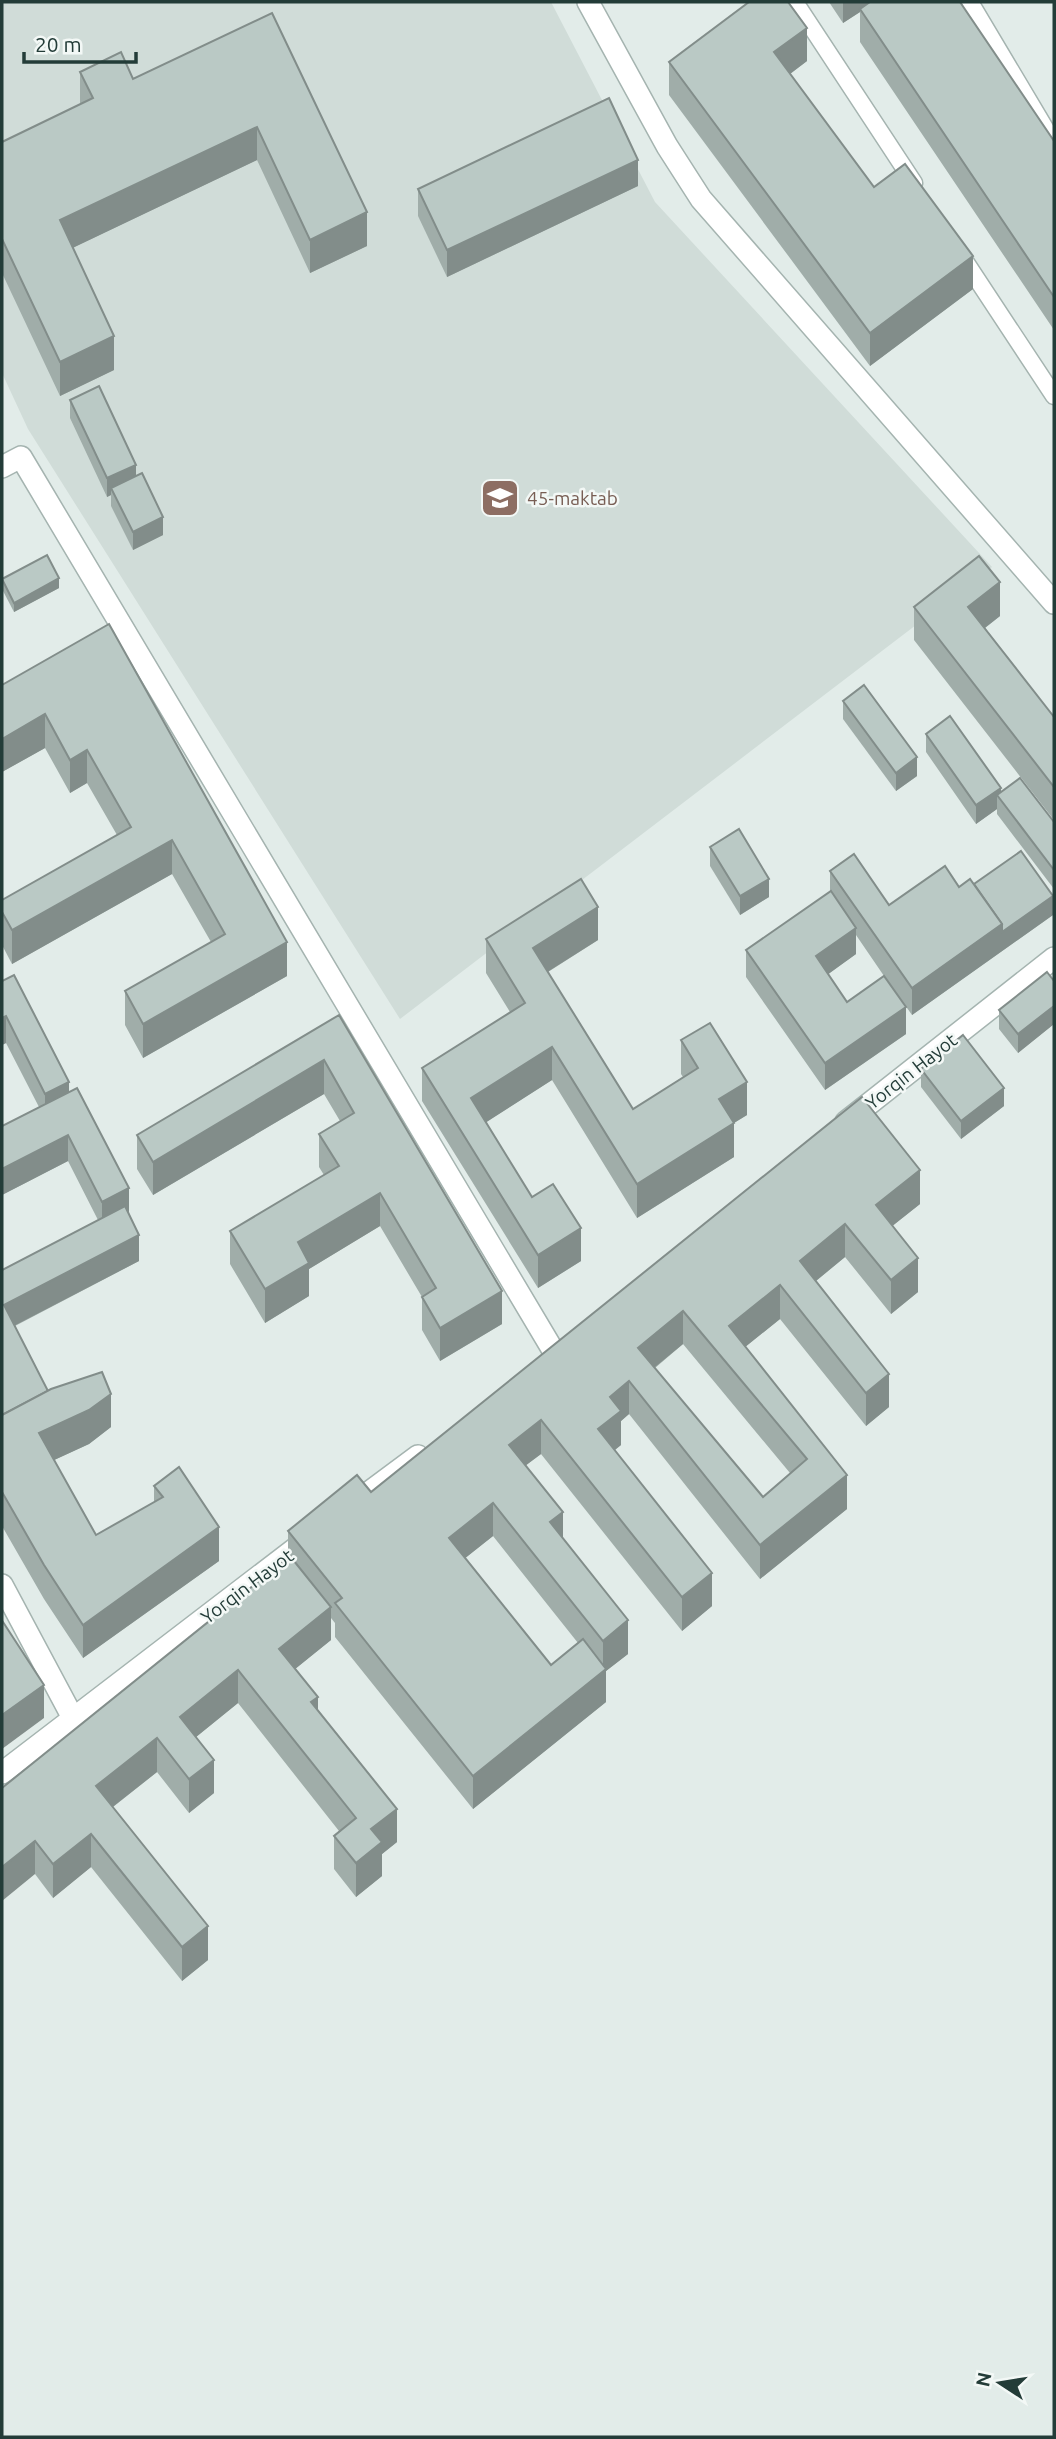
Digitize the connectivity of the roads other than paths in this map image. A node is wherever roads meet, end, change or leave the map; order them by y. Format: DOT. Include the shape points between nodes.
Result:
graph roads {
  1 [pos="588,2"];
  2 [pos="795,2"];
  3 [pos="970,2"];
  4 [pos="1054,143"];
  5 [pos="925,199"];
  6 [pos="955,245"];
  7 [pos="1054,396"];
  8 [pos="2,467"];
  9 [pos="1054,603"];
  10 [pos="1054,958"];
  11 [pos="826,1138"];
  12 [pos="576,1334"];
  13 [pos="554,1352"];
  14 [pos="532,1368"];
  15 [pos="434,1443"];
  16 [pos="2,1586"];
  17 [pos="73,1718"];
  18 [pos="2,1773"];
  1 -- 9 [label="street" via="701,199"];
  2 -- 5 [label="lane"];
  3 -- 4 [label="lane"];
  6 -- 7 [label="lane"];
  8 -- 13 [label="street" via="21,457"];
  10 -- 11 [label="street, Yorqin Hayot"];
  12 -- 13 [label="street"];
  13 -- 14 [label="street"];
  15 -- 17 [label="street, Yorqin Hayot"];
  16 -- 17 [label="street"];
  17 -- 18 [label="street, Yorqin Hayot"];
}
